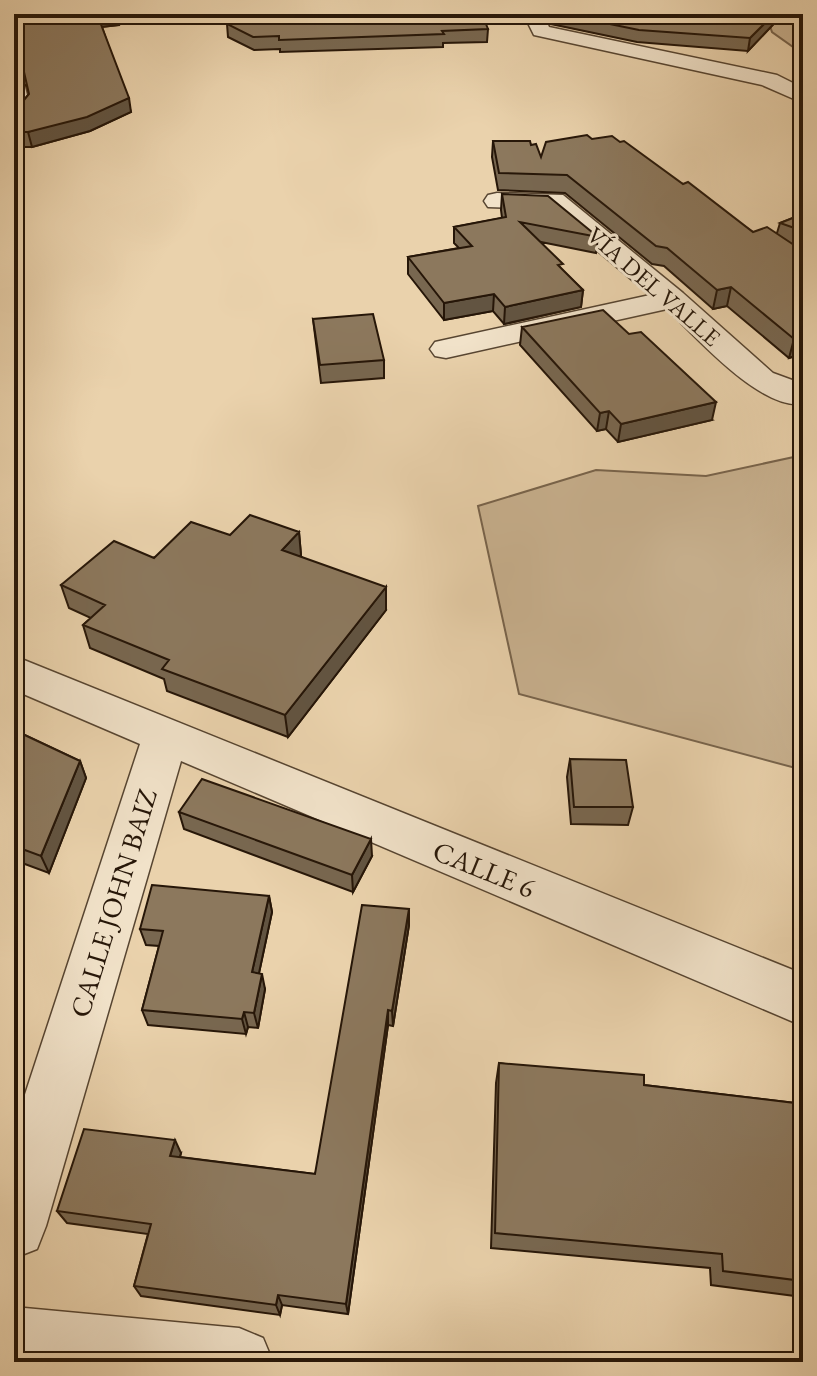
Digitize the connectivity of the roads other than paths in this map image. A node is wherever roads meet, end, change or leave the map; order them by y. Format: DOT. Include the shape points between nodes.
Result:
graph roads {
  1 [pos="533,14"];
  2 [pos="410,20"];
  3 [pos="14,87"];
  4 [pos="803,96"];
  5 [pos="14,108"];
  6 [pos="497,201"];
  7 [pos="673,299"];
  8 [pos="446,349"];
  9 [pos="803,394"];
  10 [pos="14,672"];
  11 [pos="165,737"];
  12 [pos="803,1000"];
  13 [pos="14,1226"];
  14 [pos="14,1341"];
  15 [pos="239,1362"];
  1 -- 2 [label="street"];
  1 -- 4 [label="street" via="541,31 769,80"];
  3 -- 5 [label="street" via="19,107"];
  6 -- 7 [label="street, VÍA DEL VALLE" via="554,201"];
  7 -- 8 [label="street"];
  7 -- 9 [label="street, VÍA DEL VALLE" via="761,380"];
  10 -- 11 [label="street"];
  11 -- 12 [label="street, CALLE 6"];
  11 -- 13 [label="street, CALLE JOHN BAIZ"];
  14 -- 15 [label="street"];
}
